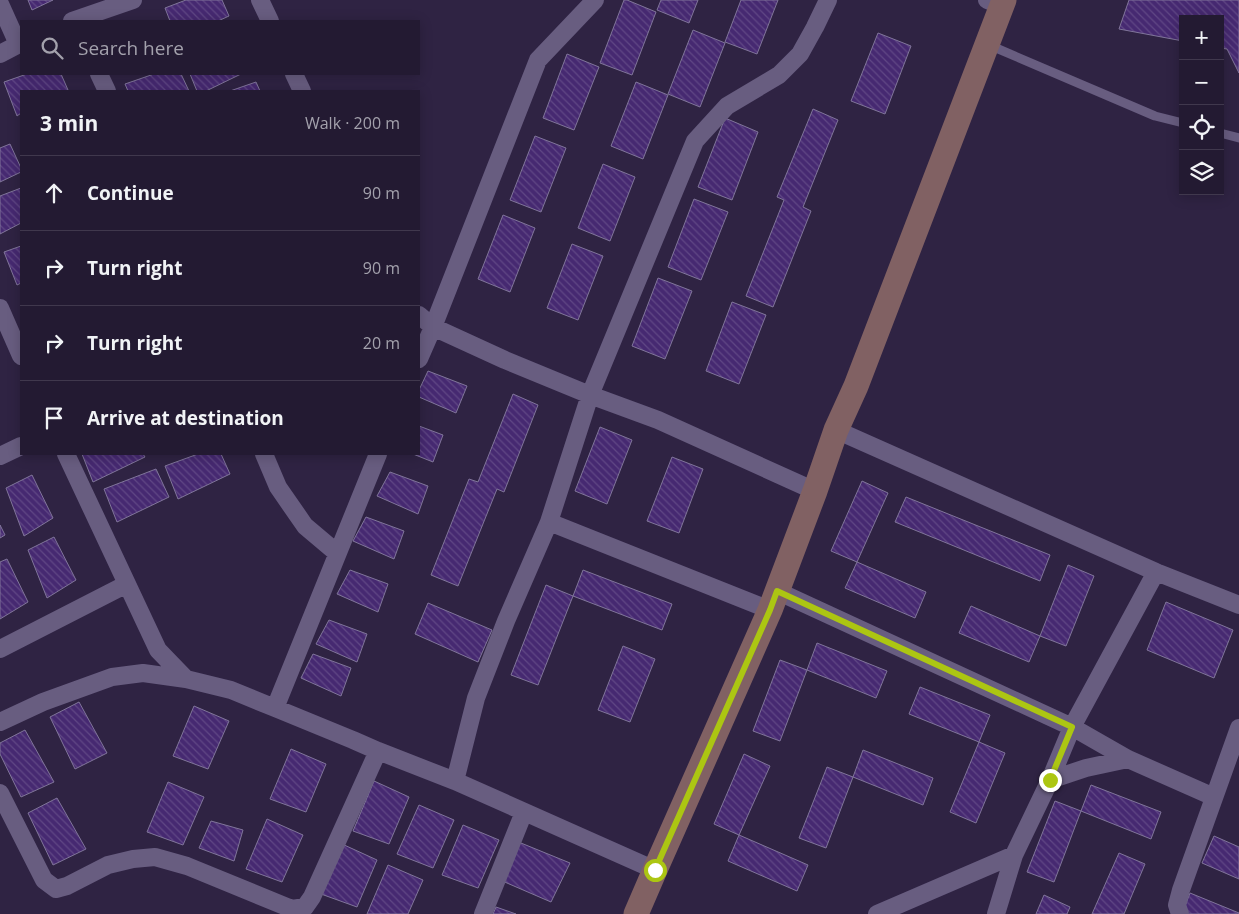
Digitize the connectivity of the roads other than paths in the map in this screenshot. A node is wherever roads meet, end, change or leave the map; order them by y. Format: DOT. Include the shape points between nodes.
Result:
graph roads {
  1 [pos="134,0"];
  2 [pos="260,0"];
  3 [pos="595,0"];
  4 [pos="828,0"];
  5 [pos="998,2"];
  6 [pos="0,4"];
  7 [pos="77,20"];
  8 [pos="270,20"];
  9 [pos="20,44"];
  10 [pos="988,44"];
  11 [pos="0,54"];
  12 [pos="99,75"];
  13 [pos="294,75"];
  14 [pos="106,90"];
  15 [pos="302,90"];
  16 [pos="1179,122"];
  17 [pos="1224,134"];
  18 [pos="1239,138"];
  19 [pos="0,308"];
  20 [pos="420,316"];
  21 [pos="433,327"];
  22 [pos="20,354"];
  23 [pos="420,357"];
  24 [pos="590,395"];
  25 [pos="836,430"];
  26 [pos="20,446"];
  27 [pos="66,455"];
  28 [pos="264,455"];
  29 [pos="378,455"];
  30 [pos="0,456"];
  31 [pos="815,491"];
  32 [pos="549,522"];
  33 [pos="337,553"];
  34 [pos="1156,572"];
  35 [pos="127,584"];
  36 [pos="774,601"];
  37 [pos="1239,605"];
  38 [pos="0,649"];
  39 [pos="186,678"];
  40 [pos="275,708"];
  41 [pos="0,722"];
  42 [pos="1072,727"];
  43 [pos="1239,728"];
  44 [pos="378,752"];
  45 [pos="1128,759"];
  46 [pos="1050,780"];
  47 [pos="455,782"];
  48 [pos="0,793"];
  49 [pos="1214,797"];
  50 [pos="524,812"];
  51 [pos="1014,855"];
  52 [pos="655,870"];
  53 [pos="313,910"];
  54 [pos="483,914"];
  55 [pos="636,914"];
  56 [pos="877,914"];
  57 [pos="996,914"];
  58 [pos="1180,914"];
  1 -- 7 [label="street"];
  2 -- 8 [label="street"];
  3 -- 21 [label="street" via="538,60"];
  4 -- 24 [label="street" via="800,54 779,76 727,106 695,141"];
  5 -- 10 [label="street"];
  6 -- 9 [label="street"];
  9 -- 11 [label="street"];
  10 -- 16 [label="lane" via="1156,116"];
  10 -- 25 [label="street"];
  12 -- 14 [label="street"];
  13 -- 15 [label="street"];
  17 -- 18 [label="lane"];
  19 -- 22 [label="street"];
  20 -- 21 [label="street"];
  21 -- 23 [label="street"];
  21 -- 24 [label="street"];
  24 -- 31 [label="street" via="658,420"];
  24 -- 32 [label="street"];
  25 -- 31 [label="street"];
  25 -- 34 [label="street"];
  26 -- 30 [label="street"];
  27 -- 35 [label="street"];
  28 -- 33 [label="street" via="278,487 305,526"];
  29 -- 33 [label="street"];
  31 -- 36 [label="street"];
  32 -- 36 [label="street"];
  32 -- 47 [label="street" via="476,698"];
  33 -- 40 [label="street"];
  34 -- 37 [label="street"];
  34 -- 42 [label="street"];
  35 -- 38 [label="street"];
  35 -- 39 [label="street" via="158,650"];
  36 -- 42 [label="street"];
  36 -- 52 [label="street"];
  39 -- 40 [label="street" via="231,690"];
  39 -- 41 [label="street" via="142,673 112,677 43,702"];
  40 -- 44 [label="street"];
  42 -- 45 [label="street"];
  42 -- 46 [label="street"];
  43 -- 49 [label="street"];
  44 -- 47 [label="street"];
  44 -- 53 [label="street" via="312,897"];
  45 -- 46 [label="street"];
  45 -- 49 [label="street"];
  46 -- 51 [label="street"];
  47 -- 50 [label="street"];
  48 -- 53 [label="street" via="44,880 56,889 108,865 155,857 187,866 292,909"];
  49 -- 58 [label="street" via="1181,890 1177,905"];
  50 -- 52 [label="street"];
  50 -- 54 [label="street"];
  51 -- 56 [label="street"];
  51 -- 57 [label="street"];
  52 -- 55 [label="street"];
}
